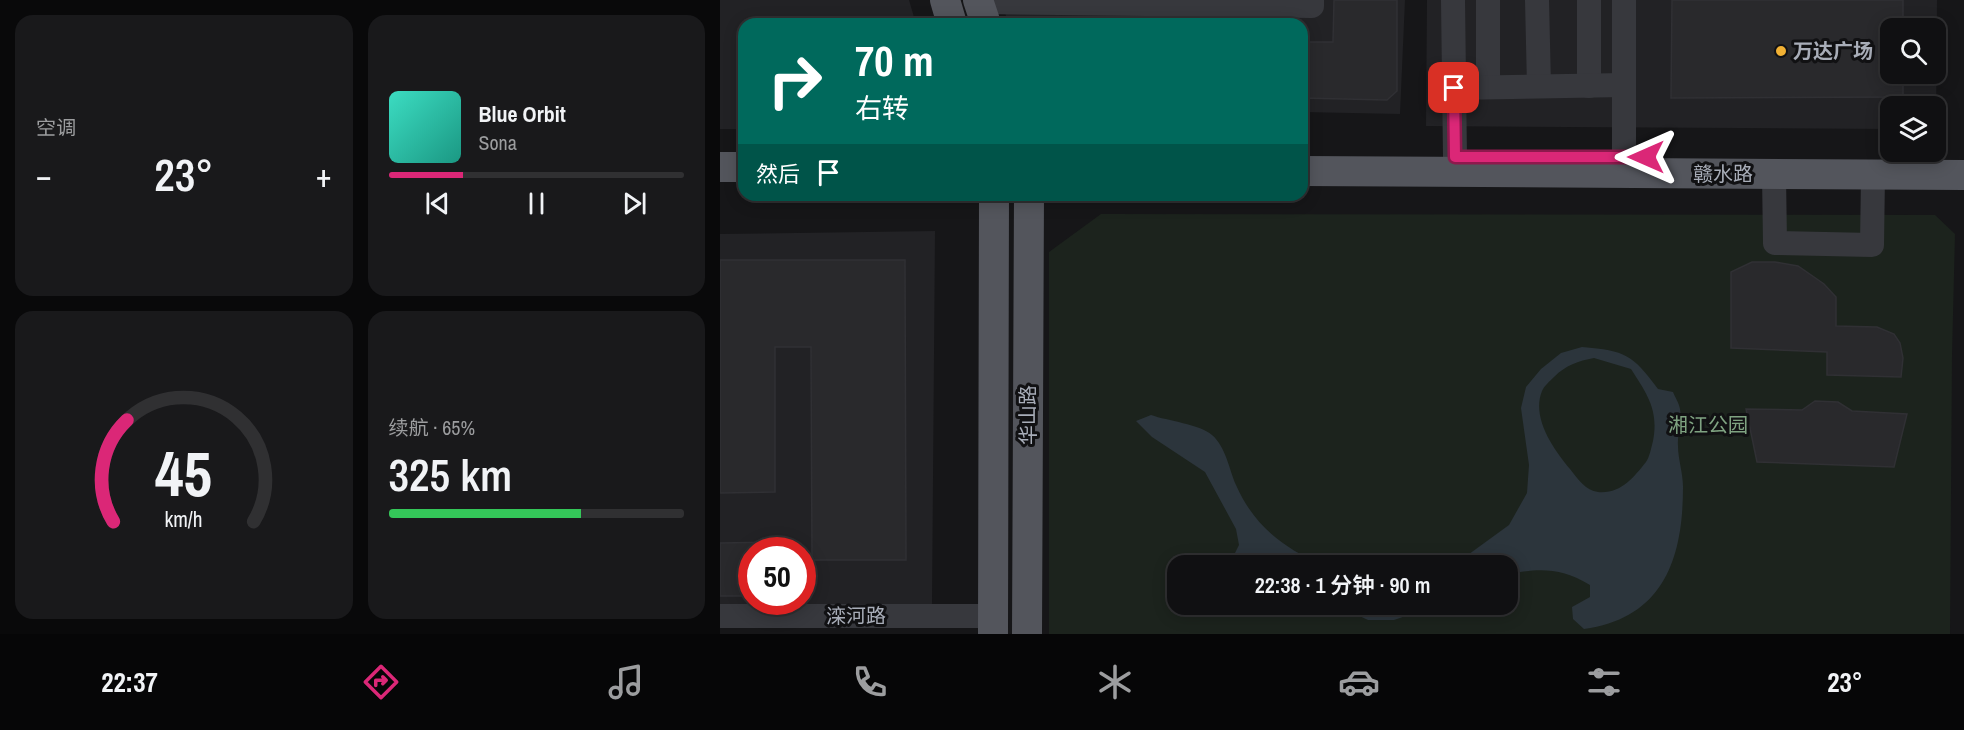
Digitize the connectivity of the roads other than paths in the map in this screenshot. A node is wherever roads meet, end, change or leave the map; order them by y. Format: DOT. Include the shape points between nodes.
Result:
graph roads {
  1 [pos="945,0"];
  2 [pos="1311,0"];
  3 [pos="1454,0"];
  4 [pos="1488,0"];
  5 [pos="1537,0"];
  6 [pos="1589,0"];
  7 [pos="1624,0"];
  8 [pos="981,9"];
  9 [pos="950,18"];
  10 [pos="1624,85"];
  11 [pos="1539,86"];
  12 [pos="1589,86"];
  13 [pos="1488,87"];
  14 [pos="1454,88"];
  15 [pos="720,156"];
  16 [pos="738,156"];
  17 [pos="1308,156"];
  18 [pos="1455,157"];
  19 [pos="1624,157"];
  20 [pos="1964,158"];
  21 [pos="720,167"];
  22 [pos="738,167"];
  23 [pos="1308,171"];
  24 [pos="1774,175"];
  25 [pos="1873,175"];
  26 [pos="1964,175"];
  27 [pos="993,201"];
  28 [pos="1029,201"];
  29 [pos="720,616"];
  30 [pos="993,625"];
  31 [pos="1027,634"];
  1 -- 9 [label="main road"];
  2 -- 8 [label="street" via="1311,6"];
  3 -- 14 [label="street"];
  4 -- 13 [label="street"];
  5 -- 11 [label="street"];
  6 -- 12 [label="street"];
  7 -- 10 [label="street"];
  10 -- 12 [label="street"];
  10 -- 19 [label="street"];
  11 -- 12 [label="street"];
  11 -- 13 [label="street"];
  13 -- 14 [label="street"];
  14 -- 18 [label="street"];
  15 -- 16 [label="main road"];
  17 -- 18 [label="main road, 赣水路"];
  18 -- 19 [label="main road, 赣水路"];
  19 -- 20 [label="main road, 赣水路"];
  21 -- 22 [label="main road"];
  23 -- 24 [label="main road, 赣水路"];
  24 -- 25 [label="main road, 赣水路"];
  24 -- 25 [label="street" via="1774,243 1862,244 1872,244"];
  25 -- 26 [label="main road, 赣水路"];
  27 -- 30 [label="main road, 华山路"];
  28 -- 31 [label="main road, 华山路"];
  29 -- 30 [label="street, 滦河路"];
}
